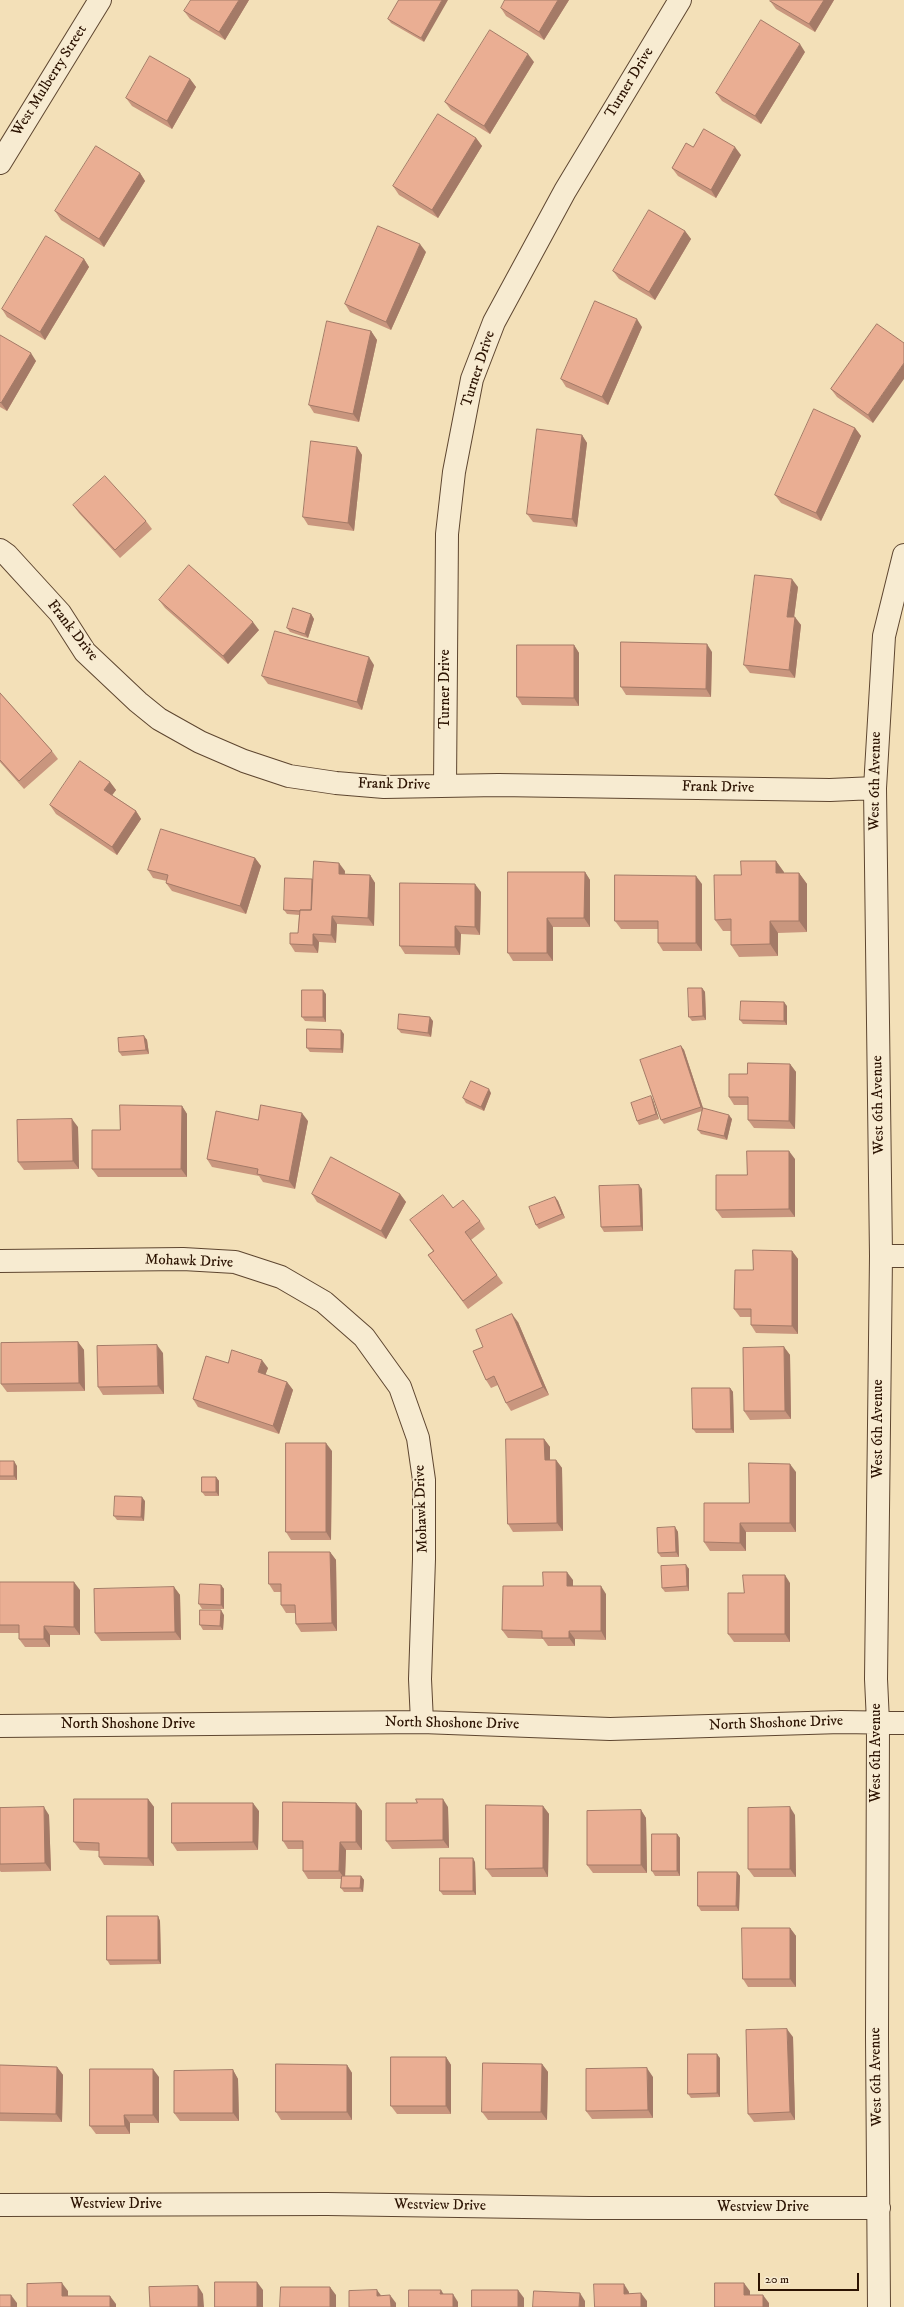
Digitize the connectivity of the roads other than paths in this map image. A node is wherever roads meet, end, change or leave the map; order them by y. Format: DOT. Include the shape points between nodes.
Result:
graph roads {
  1 [pos="100,0"];
  2 [pos="680,0"];
  3 [pos="0,162"];
  4 [pos="0,550"];
  5 [pos="904,555"];
  6 [pos="445,786"];
  7 [pos="875,788"];
  8 [pos="880,1256"];
  9 [pos="904,1256"];
  10 [pos="0,1261"];
  11 [pos="422,1722"];
  12 [pos="878,1722"];
  13 [pos="904,1723"];
  14 [pos="0,1726"];
  15 [pos="0,2205"];
  16 [pos="879,2208"];
  17 [pos="879,2307"];
  1 -- 3 [label="street, West Mulberry Street"];
  2 -- 6 [label="street, Turner Drive" via="565,191 494,322 472,378 455,465 447,534"];
  4 -- 6 [label="street, Frank Drive" via="60,613 85,652 111,677 159,718 200,742 244,761 289,776 384,787"];
  5 -- 7 [label="street, West 6th Avenue" via="884,636"];
  6 -- 7 [label="street, Frank Drive" via="830,790"];
  7 -- 8 [label="street, West 6th Avenue"];
  8 -- 9 [label="street"];
  8 -- 12 [label="street, West 6th Avenue" via="876,1679"];
  10 -- 11 [label="street, Mohawk Drive" via="183,1259 235,1262 281,1277 324,1302 364,1337 400,1387 418,1438 424,1480 420,1679"];
  11 -- 12 [label="street, North Shoshone Drive" via="610,1729"];
  11 -- 14 [label="street, North Shoshone Drive"];
  12 -- 13 [label="street, North Shoshone Drive"];
  12 -- 16 [label="street, West 6th Avenue"];
  15 -- 16 [label="street, Westview Drive" via="327,2204 589,2208"];
  16 -- 17 [label="street, West 6th Avenue"];
}
